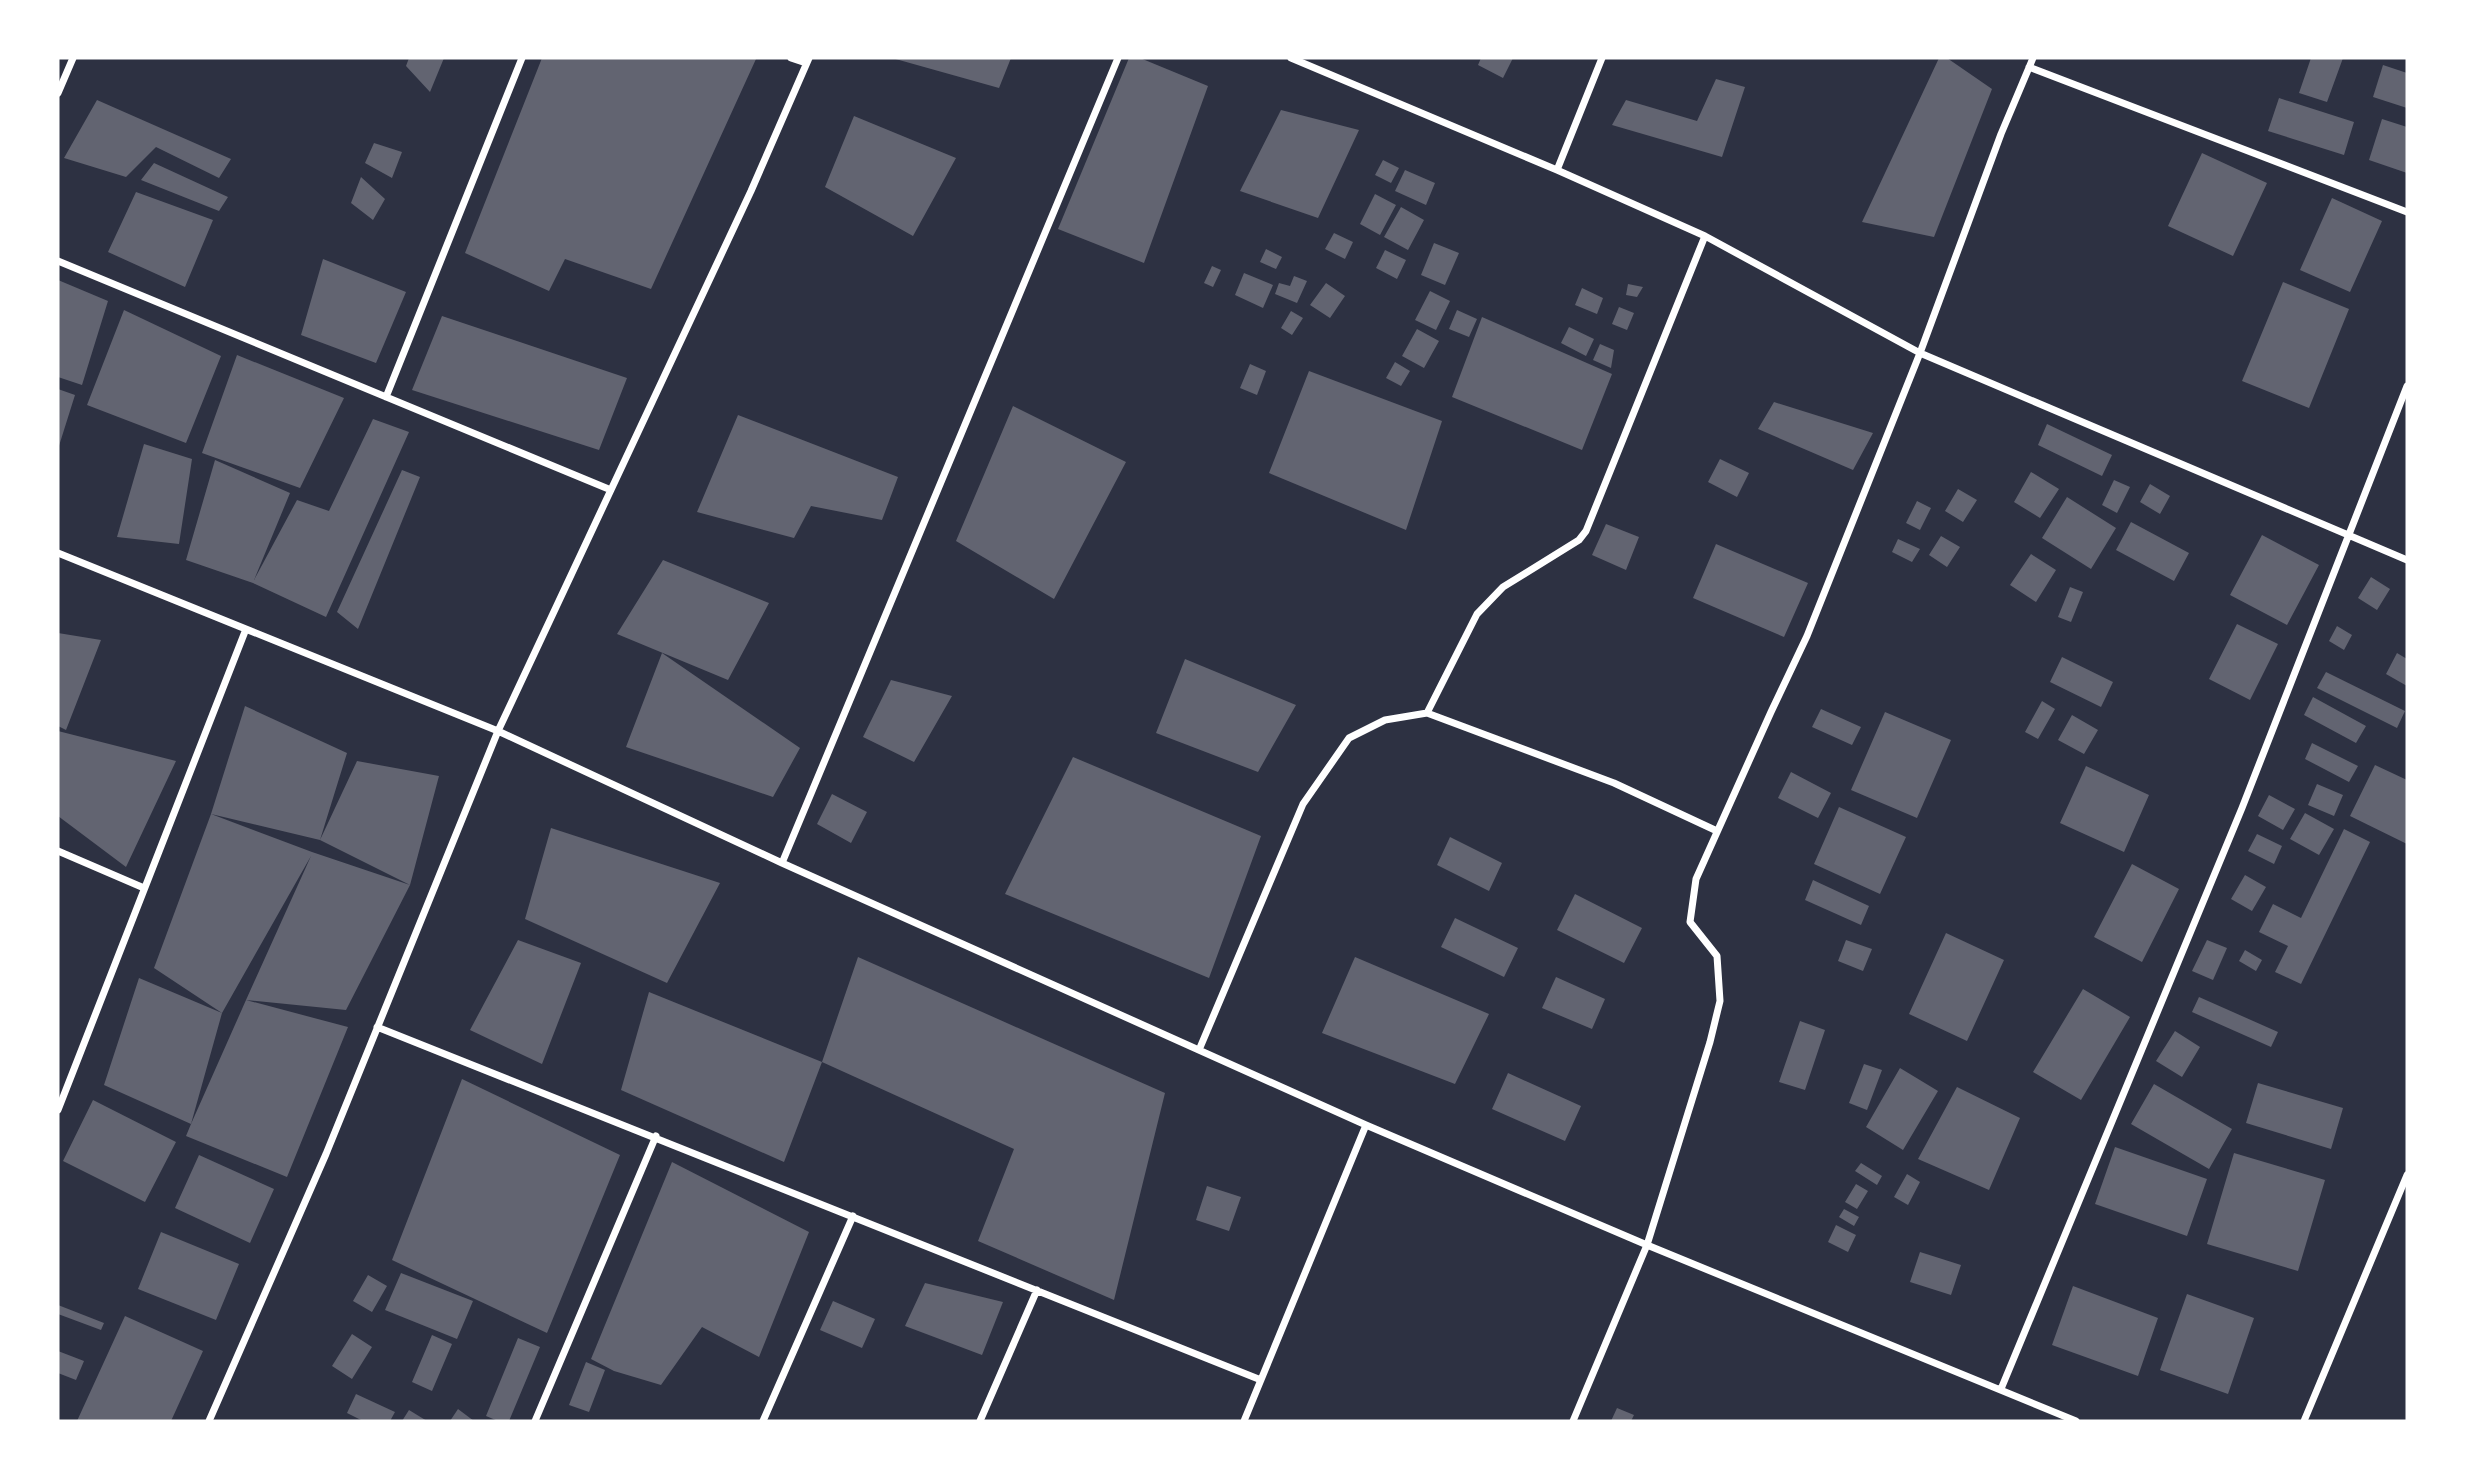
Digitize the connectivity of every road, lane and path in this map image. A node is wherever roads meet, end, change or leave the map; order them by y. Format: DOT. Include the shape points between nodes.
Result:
graph roads {
  1 [pos="73,58"];
  2 [pos="523,58"];
  3 [pos="792,58"];
  4 [pos="1118,58"];
  5 [pos="1291,58"];
  6 [pos="1602,58"];
  7 [pos="2033,58"];
  8 [pos="807,61"];
  9 [pos="2029,66"];
  10 [pos="58,93"];
  11 [pos="1557,170"];
  12 [pos="2407,212"];
  13 [pos="1704,236"];
  14 [pos="58,261"];
  15 [pos="1920,353"];
  16 [pos="2407,386"];
  17 [pos="386,397"];
  18 [pos="611,490"];
  19 [pos="2349,536"];
  20 [pos="58,553"];
  21 [pos="2407,560"];
  22 [pos="246,629"];
  23 [pos="1427,713"];
  24 [pos="498,731"];
  25 [pos="1717,831"];
  26 [pos="58,851"];
  27 [pos="782,863"];
  28 [pos="144,888"];
  29 [pos="377,1027"];
  30 [pos="1199,1050"];
  31 [pos="58,1110"];
  32 [pos="1366,1125"];
  33 [pos="656,1136"];
  34 [pos="2407,1175"];
  35 [pos="853,1216"];
  36 [pos="1647,1245"];
  37 [pos="1037,1290"];
  38 [pos="1261,1380"];
  39 [pos="2001,1389"];
  40 [pos="2054,1412"];
  41 [pos="209,1421"];
  42 [pos="535,1421"];
  43 [pos="763,1421"];
  44 [pos="980,1421"];
  45 [pos="1244,1421"];
  46 [pos="1573,1421"];
  47 [pos="2052,1421"];
  48 [pos="2076,1421"];
  49 [pos="2304,1421"];
  1 -- 10 [label="street"];
  2 -- 17 [label="street"];
  3 -- 8 [label="street"];
  4 -- 27 [label="street"];
  5 -- 11 [label="street"];
  6 -- 11 [label="street"];
  7 -- 9 [label="street"];
  8 -- 18 [label="street"];
  9 -- 12 [label="street"];
  9 -- 15 [label="street"];
  11 -- 13 [label="street"];
  13 -- 15 [label="street"];
  13 -- 23 [label="street" via="1586,531 1503,587 1477,614"];
  14 -- 17 [label="street"];
  15 -- 19 [label="street"];
  15 -- 25 [label="street" via="1807,636"];
  16 -- 19 [label="street"];
  17 -- 18 [label="street"];
  18 -- 24 [label="street"];
  19 -- 21 [label="street"];
  19 -- 39 [label="street" via="2169,988"];
  20 -- 22 [label="street"];
  22 -- 24 [label="street"];
  22 -- 28 [label="street"];
  23 -- 25 [label="street" via="1614,783"];
  23 -- 30 [label="street" via="1385,720 1349,738 1303,804"];
  24 -- 27 [label="street"];
  24 -- 29 [label="street"];
  25 -- 36 [label="street" via="1696,879 1690,922 1717,956 1720,1001"];
  26 -- 28 [label="street"];
  27 -- 30 [label="street"];
  28 -- 31 [label="street"];
  29 -- 33 [label="street"];
  29 -- 41 [label="street"];
  30 -- 32 [label="street"];
  32 -- 36 [label="street"];
  32 -- 38 [label="street"];
  33 -- 35 [label="street"];
  33 -- 42 [label="street"];
  34 -- 49 [label="street"];
  35 -- 37 [label="street"];
  35 -- 43 [label="street"];
  36 -- 39 [label="street"];
  36 -- 46 [label="street"];
  37 -- 38 [label="street"];
  37 -- 44 [label="street"];
  38 -- 45 [label="street"];
  39 -- 40 [label="street"];
  40 -- 47 [label="street"];
  40 -- 48 [label="street"];
}
